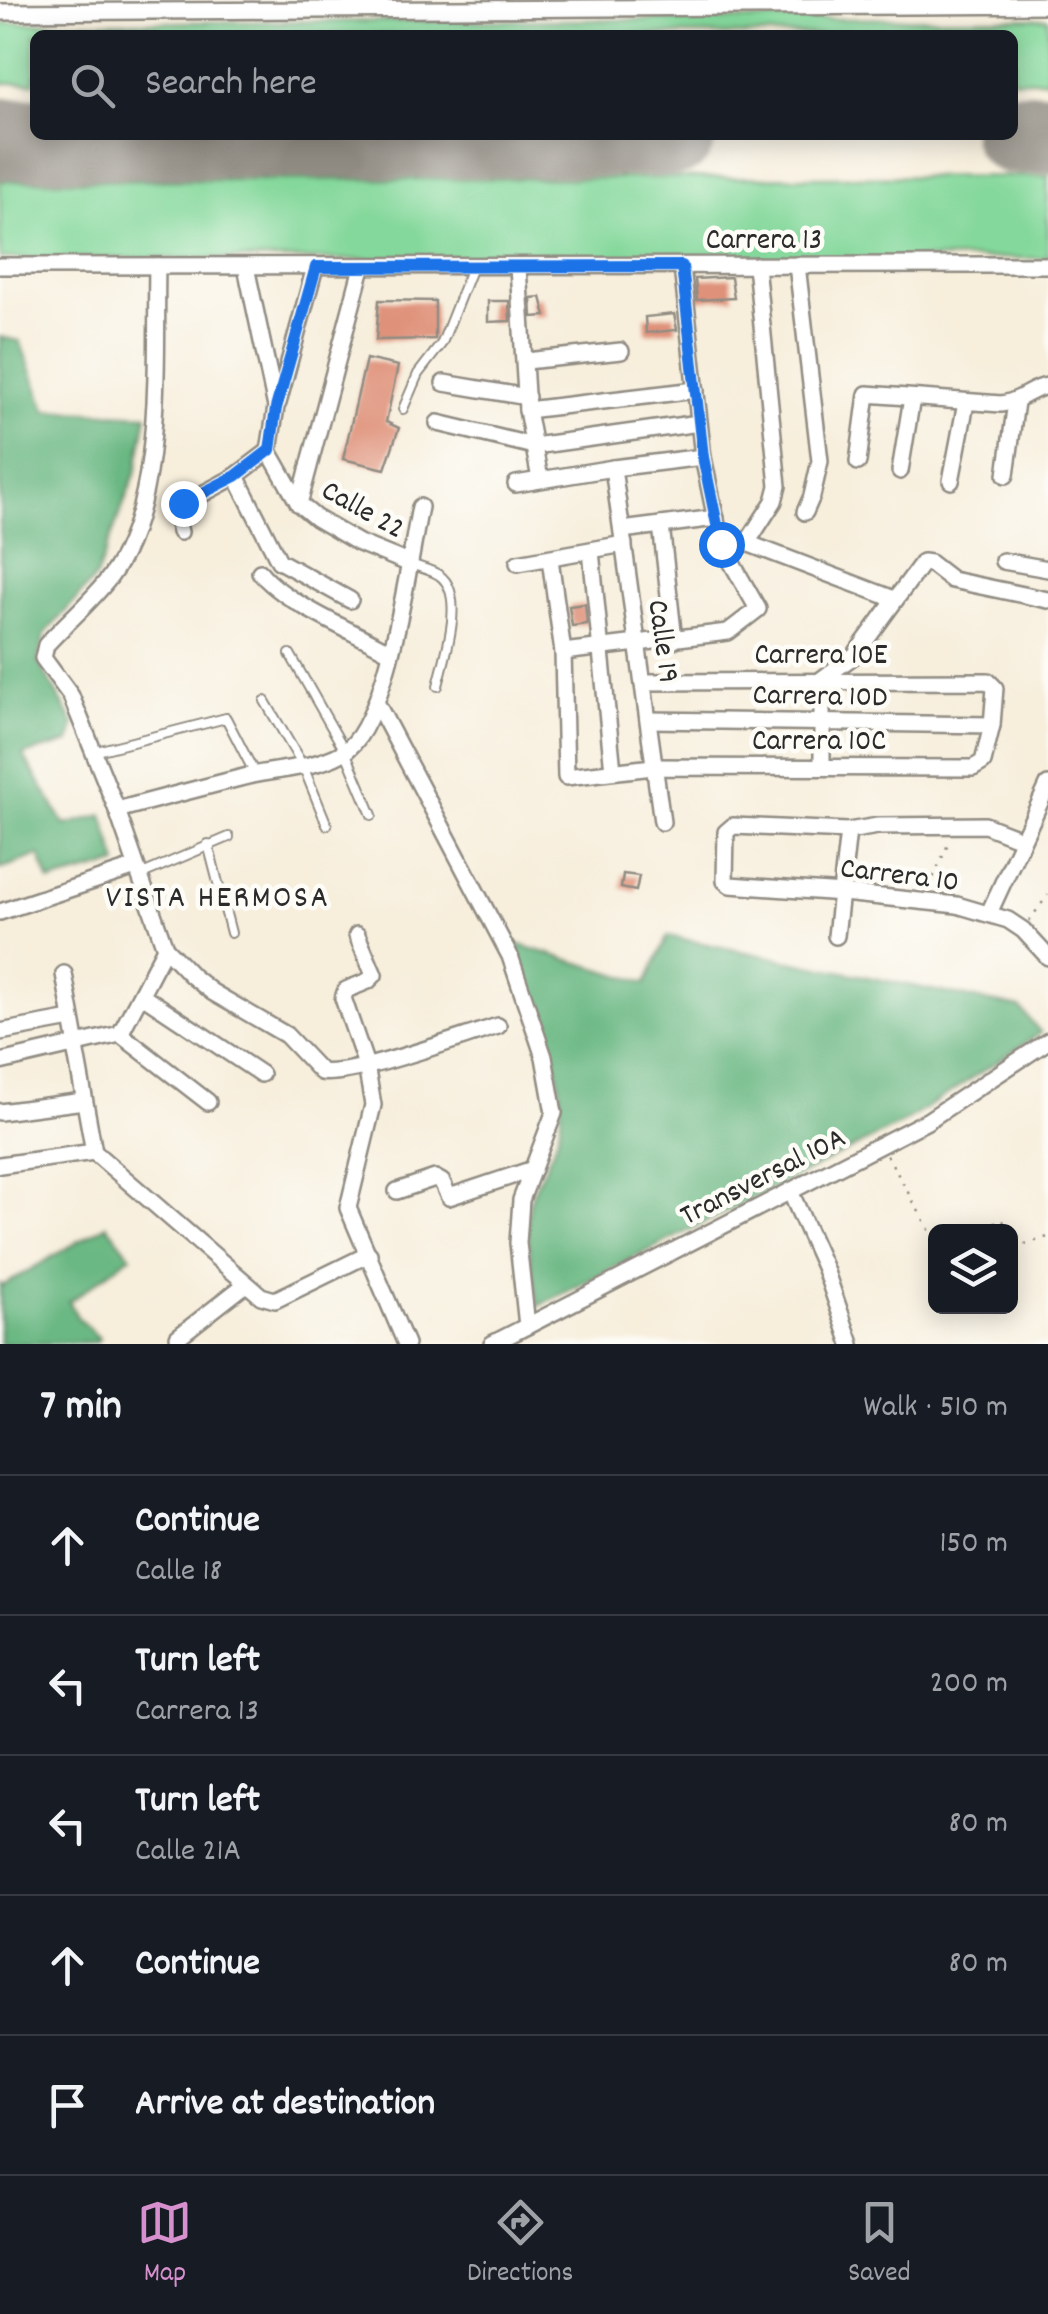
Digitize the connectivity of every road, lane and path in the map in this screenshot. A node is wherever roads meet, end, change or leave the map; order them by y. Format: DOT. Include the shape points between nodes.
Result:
graph roads {
  1 [pos="914,3"];
  2 [pos="520,5"];
  3 [pos="640,5"];
  4 [pos="1048,6"];
  5 [pos="0,12"];
  6 [pos="756,265"];
  7 [pos="797,265"];
  8 [pos="1048,265"];
  9 [pos="0,266"];
  10 [pos="157,266"];
  11 [pos="518,266"];
  12 [pos="682,266"];
  13 [pos="246,267"];
  14 [pos="316,267"];
  15 [pos="362,267"];
  16 [pos="472,267"];
  17 [pos="621,351"];
  18 [pos="526,361"];
  19 [pos="444,383"];
  20 [pos="1048,386"];
  21 [pos="696,390"];
  22 [pos="912,398"];
  23 [pos="1016,402"];
  24 [pos="527,403"];
  25 [pos="966,403"];
  26 [pos="276,408"];
  27 [pos="403,409"];
  28 [pos="438,423"];
  29 [pos="699,424"];
  30 [pos="534,446"];
  31 [pos="270,450"];
  32 [pos="703,457"];
  33 [pos="858,462"];
  34 [pos="613,468"];
  35 [pos="900,471"];
  36 [pos="1006,475"];
  37 [pos="236,476"];
  38 [pos="540,480"];
  39 [pos="952,481"];
  40 [pos="516,484"];
  41 [pos="299,504"];
  42 [pos="420,507"];
  43 [pos="805,512"];
  44 [pos="661,525"];
  45 [pos="717,525"];
  46 [pos="180,532"];
  47 [pos="623,537"];
  48 [pos="747,542"];
  49 [pos="591,550"];
  50 [pos="550,559"];
  51 [pos="518,562"];
  52 [pos="1003,562"];
  53 [pos="408,563"];
  54 [pos="1048,569"];
  55 [pos="260,572"];
  56 [pos="894,599"];
  57 [pos="350,600"];
  58 [pos="1048,600"];
  59 [pos="674,640"];
  60 [pos="638,645"];
  61 [pos="599,648"];
  62 [pos="390,652"];
  63 [pos="564,652"];
  64 [pos="290,654"];
  65 [pos="822,679"];
  66 [pos="643,682"];
  67 [pos="438,686"];
  68 [pos="266,701"];
  69 [pos="376,702"];
  70 [pos="648,720"];
  71 [pos="822,721"];
  72 [pos="992,725"];
  73 [pos="345,751"];
  74 [pos="93,752"];
  75 [pos="303,766"];
  76 [pos="822,766"];
  77 [pos="653,767"];
  78 [pos="614,771"];
  79 [pos="255,774"];
  80 [pos="1048,785"];
  81 [pos="118,810"];
  82 [pos="372,815"];
  83 [pos="662,822"];
  84 [pos="326,825"];
  85 [pos="957,826"];
  86 [pos="848,831"];
  87 [pos="229,837"];
  88 [pos="1021,839"];
  89 [pos="208,844"];
  90 [pos="138,871"];
  91 [pos="843,892"];
  92 [pos="1048,895"];
  93 [pos="922,902"];
  94 [pos="0,912"];
  95 [pos="990,912"];
  96 [pos="1023,930"];
  97 [pos="232,933"];
  98 [pos="357,935"];
  99 [pos="836,936"];
  100 [pos="166,948"];
  101 [pos="1048,957"];
  102 [pos="64,974"];
  103 [pos="142,995"];
  104 [pos="71,1018"];
  105 [pos="498,1026"];
  106 [pos="0,1032"];
  107 [pos="120,1034"];
  108 [pos="1048,1040"];
  109 [pos="76,1047"];
  110 [pos="0,1062"];
  111 [pos="366,1065"];
  112 [pos="260,1074"];
  113 [pos="84,1101"];
  114 [pos="208,1102"];
  115 [pos="0,1112"];
  116 [pos="882,1145"];
  117 [pos="94,1152"];
  118 [pos="0,1165"];
  119 [pos="533,1170"];
  120 [pos="397,1190"];
  121 [pos="790,1192"];
  122 [pos="928,1228"];
  123 [pos="1018,1236"];
  124 [pos="1048,1237"];
  125 [pos="368,1254"];
  126 [pos="246,1284"];
  127 [pos="528,1326"];
  128 [pos="178,1337"];
  129 [pos="512,1340"];
  130 [pos="406,1344"];
  131 [pos="492,1344"];
  132 [pos="852,1344"];
  1 -- 3 [label="street"];
  1 -- 4 [label="street"];
  2 -- 3 [label="street"];
  2 -- 5 [label="street"];
  6 -- 7 [label="street, Carrera 13"];
  6 -- 12 [label="street, Carrera 13"];
  6 -- 48 [label="street" via="778,486"];
  7 -- 8 [label="street, Carrera 13"];
  7 -- 43 [label="street" via="820,461"];
  9 -- 10 [label="street, Carrera 13"];
  10 -- 13 [label="street, Carrera 13"];
  10 -- 74 [label="street" via="154,424 137,518 110,577 46,644 44,658 71,696"];
  11 -- 12 [label="street, Carrera 13"];
  11 -- 16 [label="street, Carrera 13"];
  11 -- 18 [label="street"];
  12 -- 21 [label="street"];
  13 -- 14 [label="street, Carrera 13"];
  13 -- 26 [label="street"];
  14 -- 15 [label="street, Carrera 13"];
  14 -- 26 [label="street"];
  15 -- 16 [label="street, Carrera 13"];
  15 -- 41 [label="street"];
  16 -- 27 [label="lane" via="442,343"];
  17 -- 18 [label="street"];
  18 -- 24 [label="street"];
  19 -- 24 [label="street"];
  20 -- 23 [label="street"];
  21 -- 24 [label="street"];
  21 -- 29 [label="street"];
  22 -- 25 [label="street"];
  22 -- 33 [label="street" via="867,394"];
  22 -- 35 [label="street"];
  23 -- 25 [label="street"];
  23 -- 36 [label="street"];
  24 -- 30 [label="street"];
  25 -- 39 [label="street"];
  26 -- 31 [label="street"];
  28 -- 30 [label="street"];
  29 -- 30 [label="street"];
  29 -- 32 [label="street"];
  30 -- 38 [label="street"];
  31 -- 37 [label="street"];
  31 -- 41 [label="street, Calle 22"];
  32 -- 34 [label="street"];
  32 -- 45 [label="street"];
  34 -- 38 [label="street"];
  34 -- 47 [label="street, Calle 19"];
  37 -- 46 [label="street" via="178,507"];
  37 -- 57 [label="street" via="279,561"];
  38 -- 40 [label="street"];
  41 -- 53 [label="street, Calle 22" via="334,530"];
  42 -- 53 [label="street"];
  44 -- 45 [label="street"];
  44 -- 47 [label="street"];
  44 -- 59 [label="street"];
  45 -- 48 [label="street"];
  45 -- 59 [label="street" via="723,552 758,610 728,632"];
  47 -- 49 [label="street"];
  47 -- 60 [label="street, Calle 19"];
  48 -- 56 [label="street"];
  49 -- 50 [label="street"];
  49 -- 61 [label="street"];
  50 -- 51 [label="street"];
  50 -- 63 [label="street"];
  52 -- 54 [label="street"];
  53 -- 62 [label="street"];
  53 -- 67 [label="lane" via="442,577 452,594"];
  55 -- 62 [label="street" via="301,604"];
  56 -- 58 [label="street" via="926,562 952,580"];
  56 -- 65 [label="street" via="855,655"];
  59 -- 60 [label="street"];
  60 -- 61 [label="street"];
  60 -- 66 [label="street, Calle 19"];
  61 -- 63 [label="street"];
  61 -- 78 [label="street"];
  62 -- 69 [label="street"];
  63 -- 78 [label="street, Carrera 10C" via="566,777"];
  64 -- 73 [label="lane"];
  65 -- 66 [label="street, Carrera 10E"];
  65 -- 71 [label="street"];
  65 -- 72 [label="street, Carrera 10E" via="988,681 995,688"];
  66 -- 70 [label="street, Calle 19"];
  68 -- 75 [label="lane"];
  69 -- 73 [label="street"];
  69 -- 119 [label="street" via="510,956 544,1057 554,1114"];
  70 -- 71 [label="street, Carrera 10D"];
  70 -- 77 [label="street, Calle 19"];
  71 -- 72 [label="street, Carrera 10D"];
  71 -- 76 [label="street"];
  72 -- 76 [label="street, Carrera 10C" via="982,762 972,768"];
  73 -- 75 [label="street"];
  73 -- 82 [label="lane"];
  74 -- 79 [label="lane" via="226,718"];
  74 -- 81 [label="street"];
  75 -- 79 [label="street"];
  75 -- 84 [label="lane"];
  76 -- 77 [label="street, Carrera 10C"];
  77 -- 78 [label="street, Carrera 10C"];
  77 -- 83 [label="street, Calle 19"];
  79 -- 81 [label="street"];
  80 -- 88 [label="street"];
  81 -- 90 [label="street"];
  85 -- 86 [label="street"];
  85 -- 88 [label="street" via="994,826"];
  85 -- 93 [label="path"];
  86 -- 91 [label="street"];
  86 -- 91 [label="street, Carrera 10" via="728,828 730,886"];
  87 -- 89 [label="lane"];
  88 -- 95 [label="street"];
  89 -- 90 [label="lane"];
  89 -- 97 [label="lane"];
  90 -- 94 [label="street"];
  90 -- 100 [label="street"];
  91 -- 93 [label="street, Carrera 10"];
  91 -- 99 [label="street"];
  92 -- 96 [label="path"];
  93 -- 95 [label="street, Carrera 10"];
  95 -- 96 [label="street, Carrera 10"];
  96 -- 101 [label="street, Carrera 10"];
  98 -- 111 [label="street" via="374,975 343,998"];
  100 -- 103 [label="street"];
  100 -- 111 [label="street" via="212,992 286,1035 315,1069 333,1073"];
  102 -- 104 [label="street"];
  103 -- 107 [label="street"];
  103 -- 112 [label="street"];
  104 -- 106 [label="street"];
  104 -- 109 [label="street"];
  105 -- 111 [label="street"];
  107 -- 109 [label="street"];
  107 -- 114 [label="street"];
  108 -- 116 [label="street, Transversal 10A"];
  109 -- 110 [label="street"];
  109 -- 113 [label="street"];
  111 -- 125 [label="street" via="373,1105 348,1201"];
  113 -- 115 [label="street"];
  113 -- 117 [label="street"];
  116 -- 121 [label="street, Transversal 10A"];
  116 -- 122 [label="path"];
  117 -- 118 [label="street"];
  117 -- 126 [label="street"];
  119 -- 120 [label="street" via="449,1197 435,1178"];
  119 -- 127 [label="street" via="518,1243"];
  121 -- 127 [label="street, Transversal 10A"];
  121 -- 132 [label="street"];
  123 -- 124 [label="path" via="1026,1244"];
  125 -- 126 [label="street" via="275,1300"];
  125 -- 130 [label="street"];
  126 -- 128 [label="street"];
  127 -- 129 [label="street, Transversal 10A"];
  129 -- 131 [label="street, Transversal 10A"];
}
